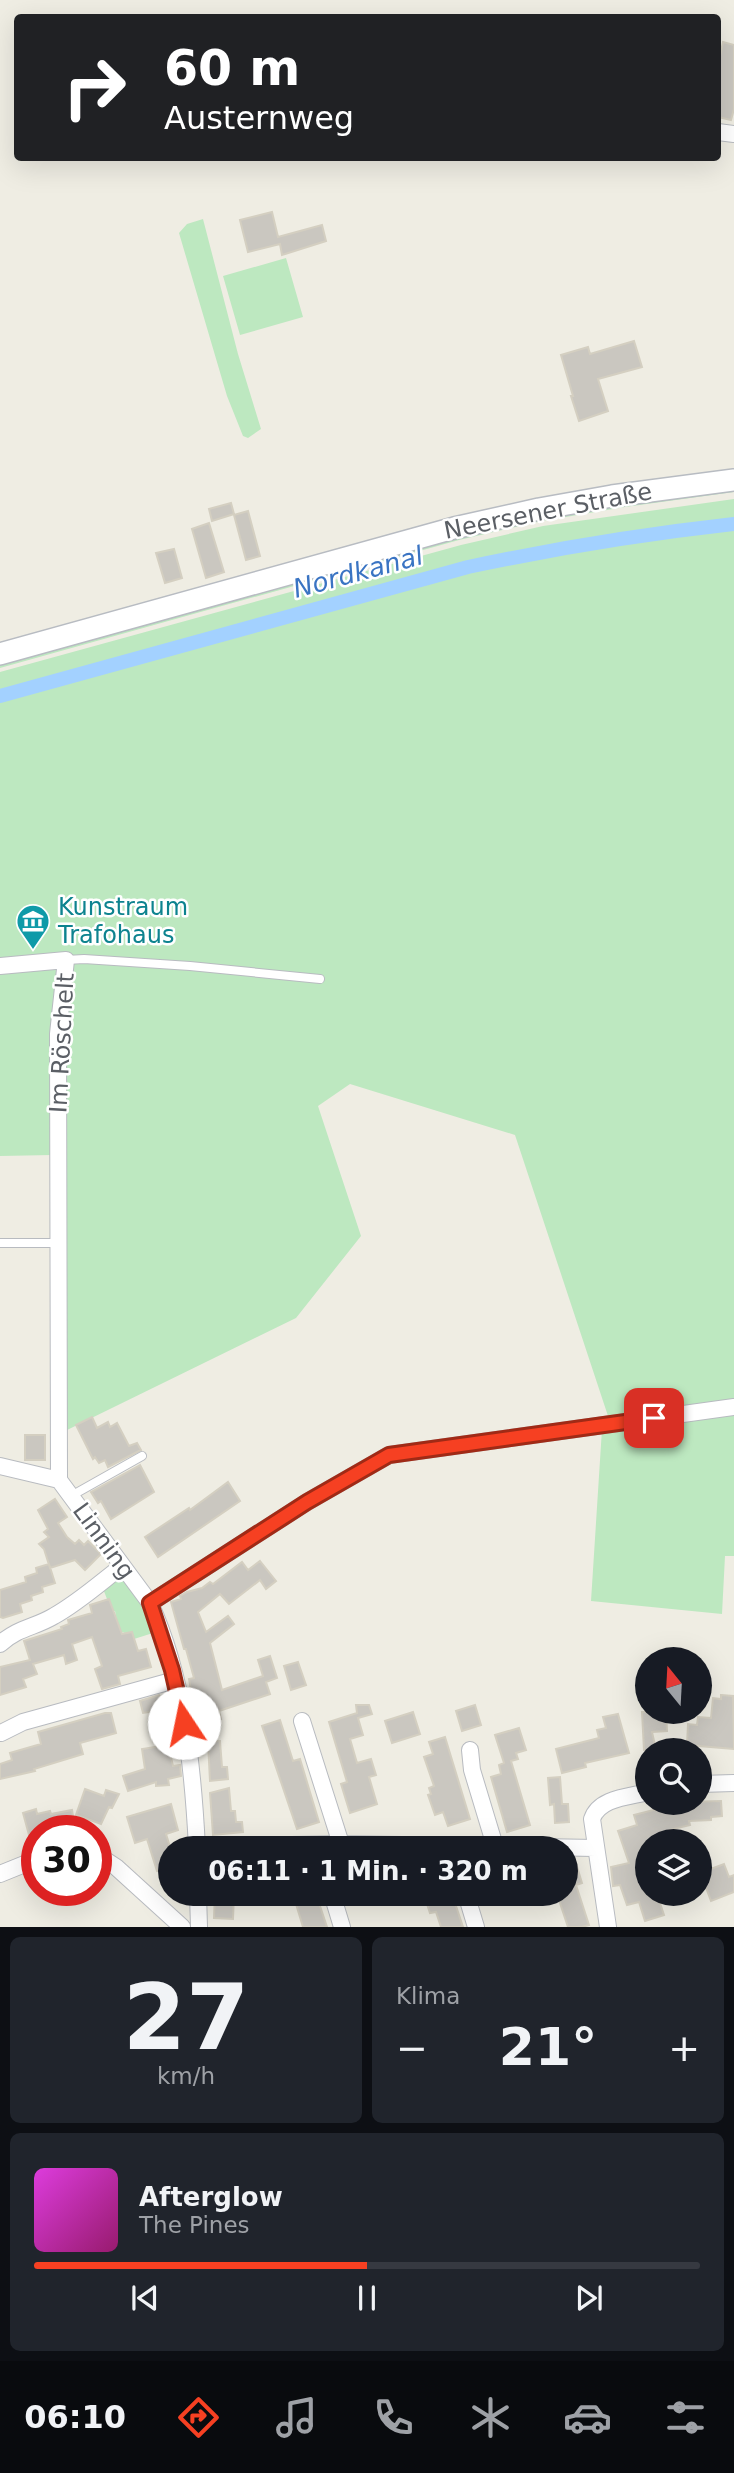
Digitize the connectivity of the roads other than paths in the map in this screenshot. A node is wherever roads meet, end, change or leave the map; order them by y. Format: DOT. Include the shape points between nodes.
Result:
graph roads {
  1 [pos="734,480"];
  2 [pos="0,654"];
  3 [pos="66,960"];
  4 [pos="0,966"];
  5 [pos="320,979"];
  6 [pos="59,1149"];
  7 [pos="0,1243"];
  8 [pos="59,1243"];
  9 [pos="734,1406"];
  10 [pos="142,1457"];
  11 [pos="0,1465"];
  12 [pos="60,1480"];
  13 [pos="71,1496"];
  14 [pos="122,1566"];
  15 [pos="150,1603"];
  16 [pos="0,1644"];
  17 [pos="175,1680"];
  18 [pos="302,1721"];
  19 [pos="1,1733"];
  20 [pos="470,1750"];
  21 [pos="734,1783"];
  22 [pos="712,1784"];
  23 [pos="635,1795"];
  24 [pos="196,1836"];
  25 [pos="338,1836"];
  26 [pos="492,1836"];
  27 [pos="578,1848"];
  28 [pos="596,1848"];
  29 [pos="112,1864"];
  30 [pos="21,1865"];
  31 [pos="0,1874"];
  32 [pos="198,1906"];
  33 [pos="336,1906"];
  34 [pos="470,1906"];
  35 [pos="182,1927"];
  36 [pos="199,1927"];
  37 [pos="342,1927"];
  38 [pos="476,1927"];
  39 [pos="608,1927"];
  1 -- 2 [label="main road, Neersener Straße" via="612,496 475,523"];
  3 -- 4 [label="street, Im Röschelt"];
  3 -- 5 [label="lane"];
  3 -- 6 [label="street, Im Röschelt" via="58,1034"];
  6 -- 8 [label="street, Linning"];
  7 -- 8 [label="lane"];
  8 -- 12 [label="street, Linning"];
  9 -- 15 [label="street" via="389,1455"];
  10 -- 13 [label="lane"];
  11 -- 12 [label="street, Linning"];
  12 -- 13 [label="street, Linning"];
  13 -- 14 [label="street, Linning"];
  14 -- 15 [label="street, Linning"];
  14 -- 16 [label="street" via="66,1609 13,1633"];
  15 -- 17 [label="street, Linning"];
  17 -- 19 [label="street"];
  17 -- 24 [label="street, Linning" via="191,1766"];
  18 -- 25 [label="street"];
  20 -- 26 [label="street"];
  21 -- 22 [label="street"];
  23 -- 28 [label="street" via="596,1810 592,1819"];
  27 -- 28 [label="street"];
  28 -- 39 [label="street"];
  29 -- 35 [label="street"];
  30 -- 31 [label="street"];
  32 -- 36 [label="street"];
  33 -- 37 [label="street"];
  34 -- 38 [label="street"];
}
